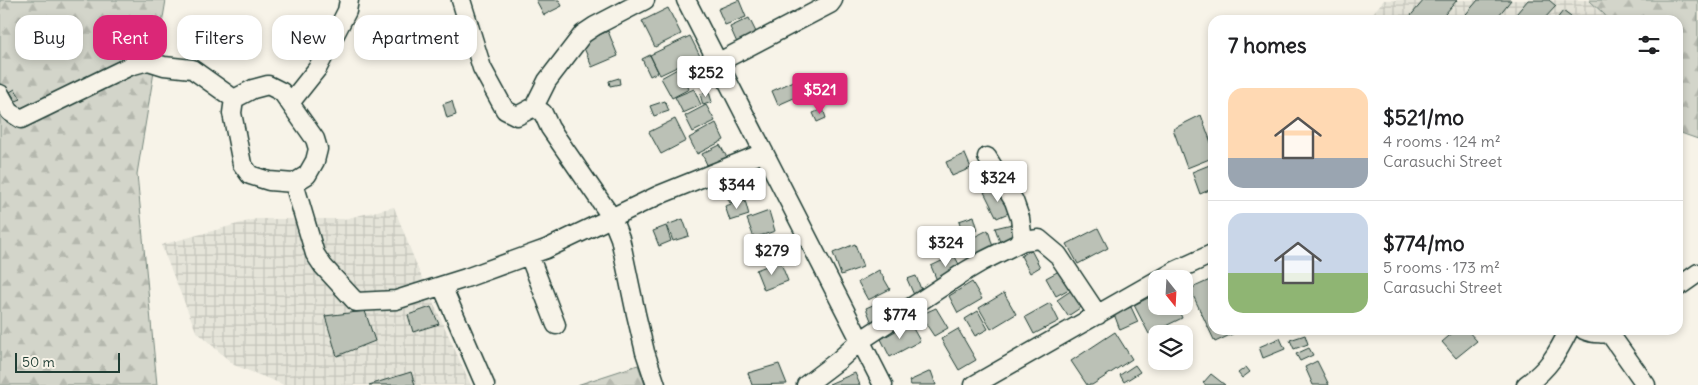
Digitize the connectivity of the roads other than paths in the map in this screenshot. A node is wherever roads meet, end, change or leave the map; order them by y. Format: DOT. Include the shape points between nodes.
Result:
graph roads {
  1 [pos="349,0"];
  2 [pos="461,0"];
  3 [pos="644,0"];
  4 [pos="686,0"];
  5 [pos="833,0"];
  6 [pos="718,63"];
  7 [pos="0,94"];
  8 [pos="234,99"];
  9 [pos="290,103"];
  10 [pos="534,107"];
  11 [pos="763,153"];
  12 [pos="987,157"];
  13 [pos="294,183"];
  14 [pos="612,218"];
  15 [pos="1022,241"];
  16 [pos="529,255"];
  17 [pos="1208,256"];
  18 [pos="1177,270"];
  19 [pos="1698,273"];
  20 [pos="1683,284"];
  21 [pos="442,286"];
  22 [pos="1148,286"];
  23 [pos="1098,315"];
  24 [pos="556,325"];
  25 [pos="1567,335"];
  26 [pos="1614,335"];
  27 [pos="860,340"];
  28 [pos="485,385"];
  29 [pos="656,385"];
  30 [pos="806,385"];
  31 [pos="882,385"];
  32 [pos="974,385"];
  33 [pos="1526,385"];
  34 [pos="1646,385"];
  1 -- 9 [label="street" via="347,11 318,69"];
  2 -- 10 [label="street" via="482,68 505,110 517,116"];
  3 -- 10 [label="street" via="583,34 548,81"];
  4 -- 6 [label="street"];
  5 -- 6 [label="street"];
  6 -- 11 [label="street"];
  7 -- 8 [label="street" via="10,112 21,119 130,66 148,61 192,69"];
  8 -- 9 [label="street" via="268,85 282,92"];
  8 -- 13 [label="street" via="232,113 242,164 250,175 269,182"];
  9 -- 13 [label="street" via="315,139 318,149 307,175"];
  10 -- 14 [label="street" via="543,113"];
  11 -- 14 [label="street" via="659,195"];
  11 -- 27 [label="street"];
  12 -- 15 [label="street" via="1014,201 1020,218"];
  13 -- 21 [label="street" via="315,254 356,302 396,300"];
  14 -- 16 [label="street"];
  14 -- 29 [label="street" via="620,238 645,352"];
  15 -- 23 [label="street" via="1039,239 1058,255"];
  15 -- 27 [label="street" via="983,260"];
  16 -- 21 [label="street"];
  16 -- 24 [label="street"];
  17 -- 18 [label="street"];
  19 -- 20 [label="street"];
  21 -- 28 [label="street"];
  22 -- 23 [label="street"];
  23 -- 32 [label="street"];
  25 -- 33 [label="street" via="1556,357"];
  26 -- 34 [label="street"];
  27 -- 30 [label="street"];
  27 -- 31 [label="street"];
}
